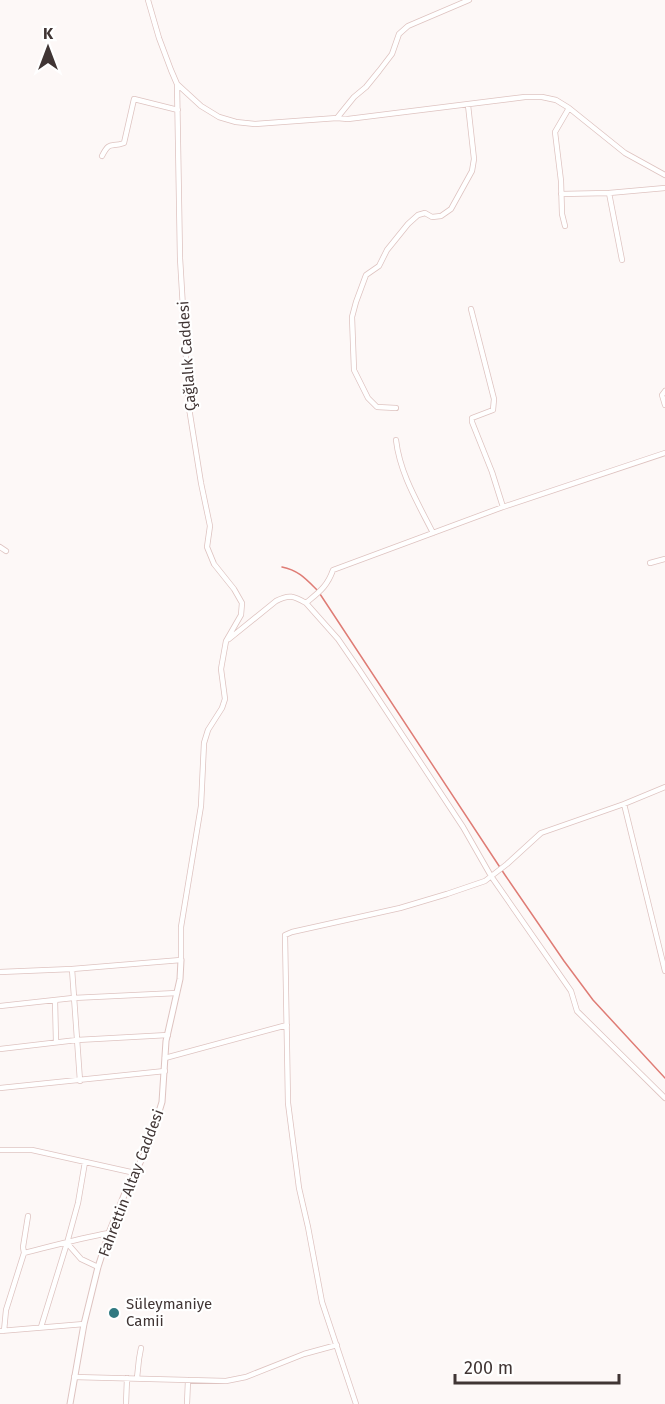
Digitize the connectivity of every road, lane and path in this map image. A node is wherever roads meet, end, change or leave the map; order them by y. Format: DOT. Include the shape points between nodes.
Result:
graph roads {
  1 [pos="148,0"];
  2 [pos="470,0"];
  3 [pos="177,84"];
  4 [pos="468,105"];
  5 [pos="569,108"];
  6 [pos="178,110"];
  7 [pos="337,118"];
  8 [pos="102,156"];
  9 [pos="665,176"];
  10 [pos="665,188"];
  11 [pos="609,193"];
  12 [pos="561,194"];
  13 [pos="565,226"];
  14 [pos="622,260"];
  15 [pos="471,309"];
  16 [pos="665,392"];
  17 [pos="665,405"];
  18 [pos="396,408"];
  19 [pos="396,440"];
  20 [pos="665,453"];
  21 [pos="503,507"];
  22 [pos="433,533"];
  23 [pos="0,547"];
  24 [pos="6,550"];
  25 [pos="665,559"];
  26 [pos="650,562"];
  27 [pos="306,603"];
  28 [pos="226,641"];
  29 [pos="665,787"];
  30 [pos="624,804"];
  31 [pos="493,875"];
  32 [pos="181,960"];
  33 [pos="72,969"];
  34 [pos="665,971"];
  35 [pos="0,972"];
  36 [pos="177,993"];
  37 [pos="73,998"];
  38 [pos="55,1000"];
  39 [pos="0,1006"];
  40 [pos="287,1025"];
  41 [pos="168,1035"];
  42 [pos="77,1040"];
  43 [pos="57,1042"];
  44 [pos="0,1049"];
  45 [pos="165,1058"];
  46 [pos="165,1071"];
  47 [pos="80,1081"];
  48 [pos="0,1088"];
  49 [pos="665,1098"];
  50 [pos="0,1150"];
  51 [pos="85,1162"];
  52 [pos="135,1173"];
  53 [pos="27,1216"];
  54 [pos="110,1233"];
  55 [pos="67,1243"];
  56 [pos="24,1253"];
  57 [pos="99,1267"];
  58 [pos="84,1324"];
  59 [pos="41,1327"];
  60 [pos="2,1331"];
  61 [pos="337,1345"];
  62 [pos="141,1348"];
  63 [pos="74,1377"];
  64 [pos="127,1378"];
  65 [pos="137,1378"];
  66 [pos="188,1380"];
  67 [pos="70,1404"];
  68 [pos="126,1404"];
  69 [pos="187,1404"];
  70 [pos="357,1404"];
  1 -- 3 [label="street, Çağlalık Caddesi"];
  2 -- 7 [label="street" via="408,26 399,34 392,54 379,71"];
  3 -- 6 [label="street, Çağlalık Caddesi"];
  3 -- 7 [label="street, Çağlalık Caddesi" via="201,106 236,122"];
  4 -- 5 [label="street, Çağlalık Caddesi" via="542,97"];
  4 -- 7 [label="street, Çağlalık Caddesi"];
  4 -- 18 [label="street" via="474,159 460,195 441,216 425,213 408,224 379,266 366,275 352,317 354,370 377,407"];
  5 -- 9 [label="street, Çağlalık Caddesi" via="625,153"];
  5 -- 12 [label="street" via="555,132"];
  6 -- 8 [label="street" via="134,99 124,143 106,147"];
  6 -- 28 [label="street, Çağlalık Caddesi" via="180,258 189,408 210,526 207,547 214,564 242,603 241,615"];
  10 -- 11 [label="street"];
  11 -- 12 [label="street"];
  11 -- 14 [label="street"];
  12 -- 13 [label="street"];
  15 -- 21 [label="street" via="494,399 493,410 472,418 472,422"];
  16 -- 17 [label="street"];
  19 -- 22 [label="street" via="402,469"];
  20 -- 21 [label="street"];
  21 -- 22 [label="street"];
  22 -- 27 [label="street" via="333,570 325,587"];
  23 -- 24 [label="street"];
  25 -- 26 [label="street"];
  27 -- 28 [label="street" via="294,596 283,597"];
  27 -- 31 [label="street" via="338,639"];
  28 -- 32 [label="street" via="221,669 225,699 204,743 201,806 181,927"];
  29 -- 30 [label="street"];
  30 -- 31 [label="street" via="541,833"];
  30 -- 34 [label="street"];
  31 -- 40 [label="street" via="400,908 285,935"];
  31 -- 49 [label="street" via="571,991 578,1011"];
  32 -- 33 [label="street"];
  32 -- 36 [label="street, Fahrettin Altay Caddesi"];
  33 -- 35 [label="street"];
  33 -- 37 [label="street"];
  36 -- 37 [label="street"];
  36 -- 41 [label="street, Fahrettin Altay Caddesi"];
  37 -- 38 [label="street"];
  37 -- 42 [label="street"];
  38 -- 39 [label="street"];
  38 -- 43 [label="street"];
  40 -- 45 [label="street"];
  40 -- 61 [label="street" via="288,1103 299,1188 322,1302"];
  41 -- 42 [label="street"];
  41 -- 45 [label="street, Fahrettin Altay Caddesi"];
  42 -- 43 [label="street"];
  42 -- 47 [label="street"];
  43 -- 44 [label="street"];
  45 -- 46 [label="street, Fahrettin Altay Caddesi"];
  46 -- 47 [label="street"];
  46 -- 52 [label="street, Fahrettin Altay Caddesi" via="158,1118"];
  47 -- 48 [label="street"];
  50 -- 51 [label="street" via="32,1150"];
  51 -- 52 [label="street"];
  51 -- 55 [label="street"];
  52 -- 54 [label="street, Fahrettin Altay Caddesi"];
  53 -- 56 [label="street"];
  54 -- 55 [label="street"];
  54 -- 57 [label="street, Fahrettin Altay Caddesi"];
  55 -- 56 [label="street"];
  55 -- 57 [label="street" via="81,1259"];
  55 -- 59 [label="street"];
  56 -- 60 [label="street"];
  57 -- 58 [label="street, Fahrettin Altay Caddesi"];
  58 -- 59 [label="street"];
  58 -- 63 [label="street, Fahrettin Altay Caddesi"];
  59 -- 60 [label="street"];
  61 -- 66 [label="street" via="246,1377"];
  61 -- 70 [label="street"];
  62 -- 65 [label="street"];
  63 -- 64 [label="street"];
  63 -- 67 [label="street, Fahrettin Altay Caddesi"];
  64 -- 65 [label="street"];
  64 -- 68 [label="street"];
  65 -- 66 [label="street"];
  66 -- 69 [label="street"];
}
